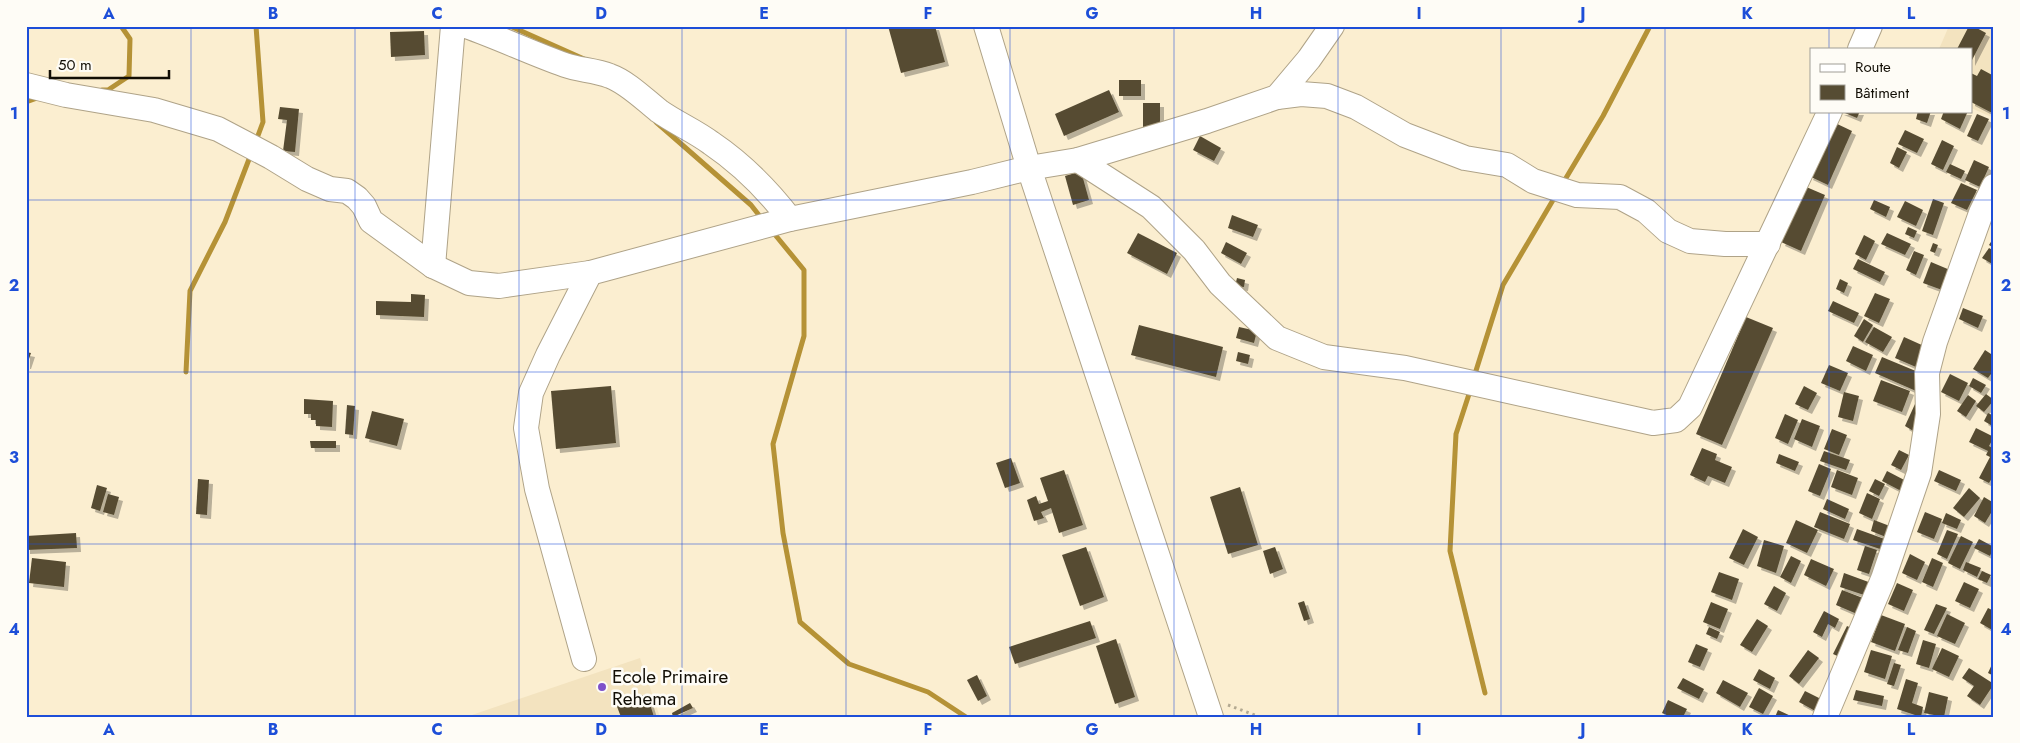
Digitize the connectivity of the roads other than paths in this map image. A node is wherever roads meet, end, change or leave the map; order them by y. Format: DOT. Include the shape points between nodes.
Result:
graph roads {
  1 [pos="453,26"];
  2 [pos="466,26"];
  3 [pos="986,26"];
  4 [pos="1332,26"];
  5 [pos="1870,26"];
  6 [pos="1860,48"];
  7 [pos="26,85"];
  8 [pos="1277,97"];
  9 [pos="1830,112"];
  10 [pos="1078,160"];
  11 [pos="1029,168"];
  12 [pos="1994,186"];
  13 [pos="790,219"];
  14 [pos="1768,244"];
  15 [pos="433,266"];
  16 [pos="590,273"];
  17 [pos="584,659"];
  18 [pos="1207,706"];
  19 [pos="1825,717"];
  1 -- 15 [label="street"];
  2 -- 13 [label="street" via="568,66 610,76 747,170"];
  3 -- 11 [label="street"];
  4 -- 8 [label="street"];
  5 -- 6 [label="street"];
  7 -- 15 [label="street" via="154,110 218,129 307,179 330,189 348,191 358,198 371,221"];
  8 -- 10 [label="street"];
  8 -- 14 [label="street" via="1301,94 1327,96 1404,135 1465,158 1506,166 1533,180 1577,195 1620,197 1646,211 1668,231 1690,240"];
  9 -- 14 [label="street"];
  10 -- 11 [label="street"];
  10 -- 14 [label="street" via="1151,207 1194,250 1220,284 1277,338 1324,357 1405,368 1653,423 1676,420 1690,407"];
  11 -- 13 [label="street"];
  11 -- 18 [label="street"];
  12 -- 19 [label="street" via="1981,213 1935,342 1927,374 1925,444 1909,506 1876,596"];
  13 -- 16 [label="street"];
  15 -- 16 [label="street" via="469,283 500,286"];
  16 -- 17 [label="street" via="531,393 526,428 537,489"];
}
